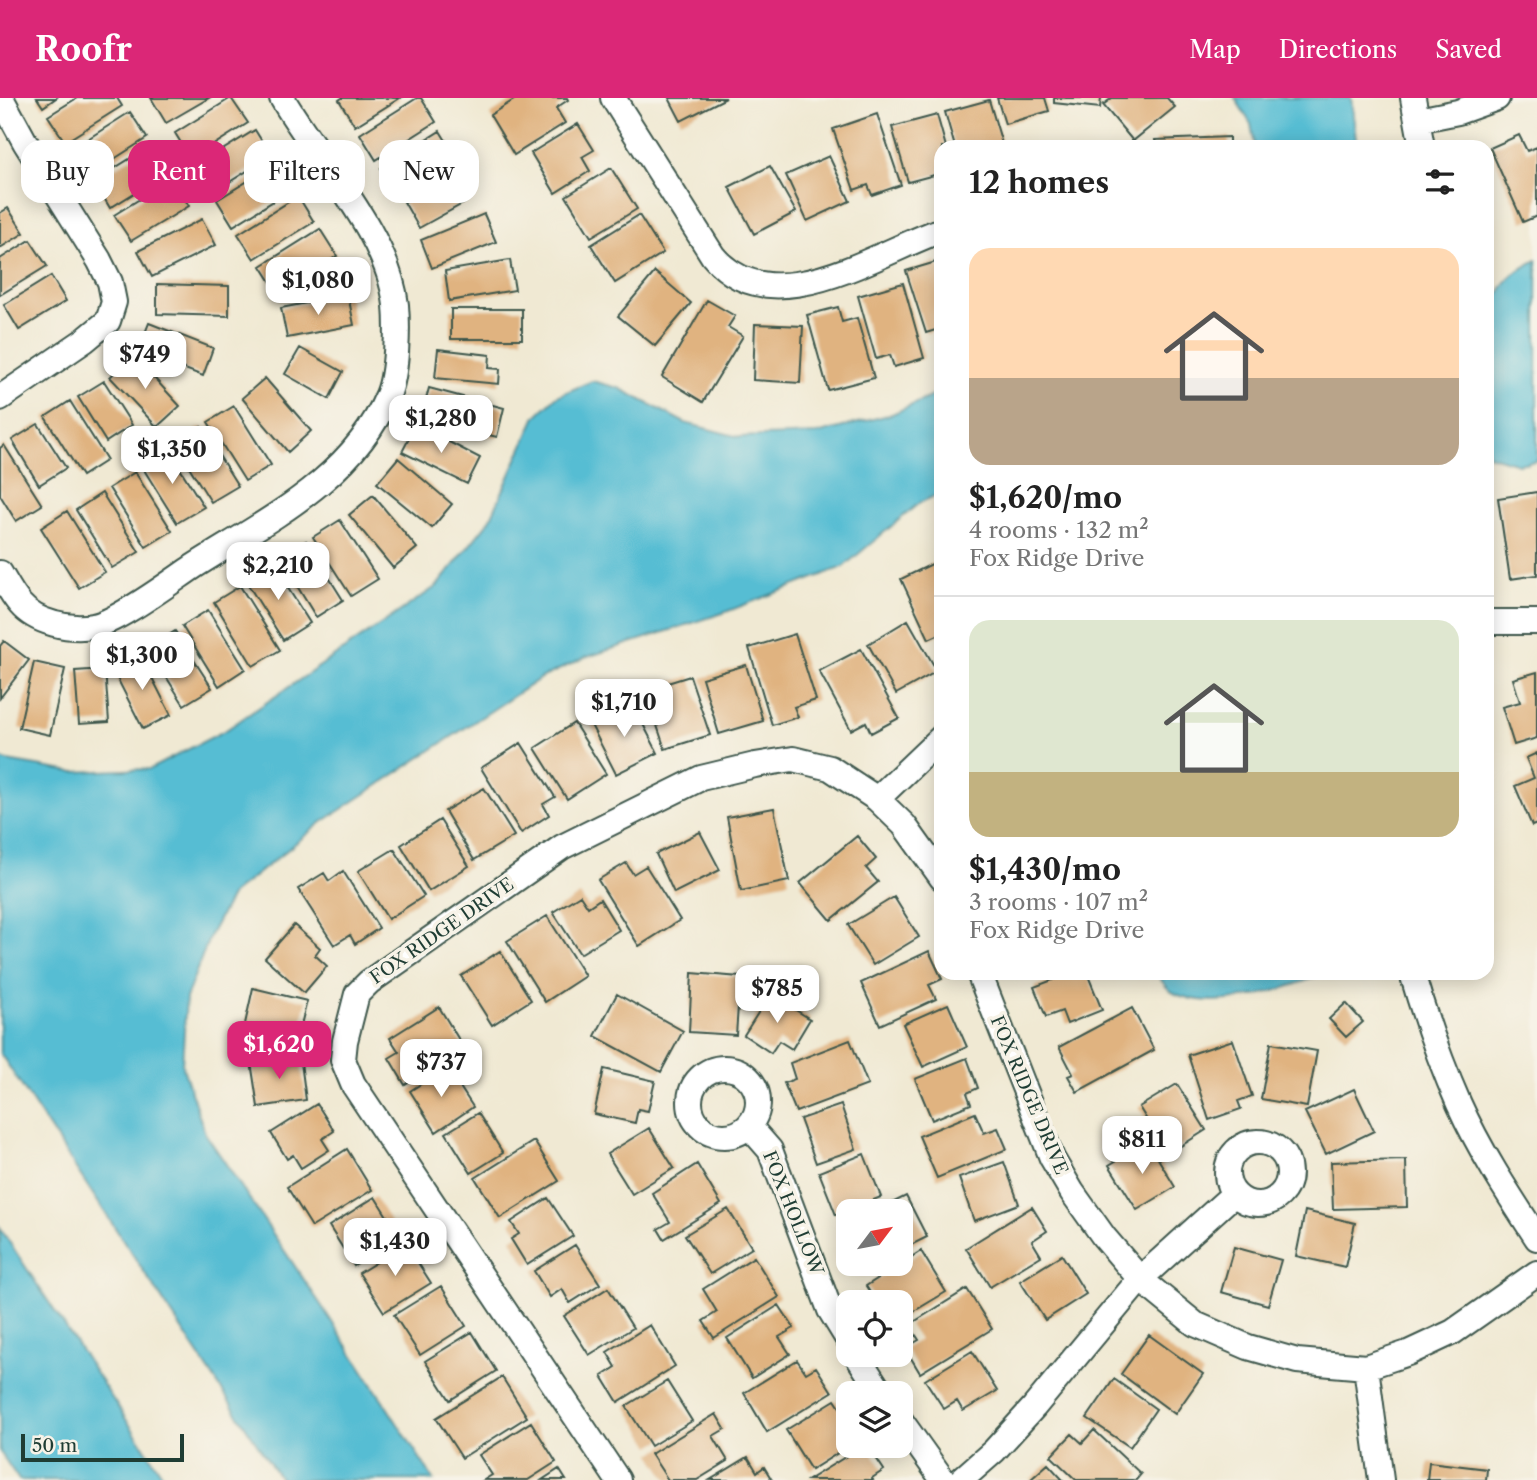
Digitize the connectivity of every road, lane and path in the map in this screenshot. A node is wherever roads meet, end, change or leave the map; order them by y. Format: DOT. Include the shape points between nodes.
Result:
graph roads {
  1 [pos="1,98"];
  2 [pos="282,98"];
  3 [pos="613,98"];
  4 [pos="1497,98"];
  5 [pos="1416,109"];
  6 [pos="1421,140"];
  7 [pos="934,233"];
  8 [pos="0,398"];
  9 [pos="0,573"];
  10 [pos="1494,622"];
  11 [pos="1537,622"];
  12 [pos="934,745"];
  13 [pos="877,799"];
  14 [pos="934,867"];
  15 [pos="982,980"];
  16 [pos="1414,980"];
  17 [pos="749,1126"];
  18 [pos="1234,1194"];
  19 [pos="1537,1238"];
  20 [pos="1537,1273"];
  21 [pos="1140,1279"];
  22 [pos="836,1319"];
  23 [pos="1366,1367"];
  24 [pos="913,1438"];
  25 [pos="618,1480"];
  26 [pos="943,1480"];
  27 [pos="961,1480"];
  28 [pos="1381,1480"];
  1 -- 8 [label="street" via="99,260 114,302 108,321"];
  2 -- 9 [label="street" via="374,240 388,272 396,305 395,354 389,393 374,420 348,457 318,484 234,543 95,626 48,623 21,606"];
  3 -- 7 [label="street" via="726,271 761,283 790,285 835,276"];
  4 -- 5 [label="street" via="1458,112"];
  5 -- 6 [label="street"];
  10 -- 11 [label="street"];
  12 -- 13 [label="street"];
  13 -- 14 [label="street, FOX RIDGE DRIVE" via="904,825"];
  13 -- 25 [label="street, FOX RIDGE DRIVE" via="830,768 793,759 701,778 562,847 369,982 357,995 343,1060 353,1084"];
  15 -- 21 [label="street, FOX RIDGE DRIVE" via="1052,1158 1104,1237"];
  16 -- 19 [label="street" via="1430,1034 1460,1106"];
  17 -- 22 [label="street, FOX HOLLOW" via="770,1150"];
  18 -- 21 [label="street"];
  20 -- 23 [label="street, FOX RIDGE DRIVE" via="1453,1332"];
  21 -- 23 [label="street, FOX RIDGE DRIVE" via="1195,1324 1248,1347 1297,1361"];
  21 -- 27 [label="street" via="1026,1416"];
  23 -- 28 [label="street"];
  24 -- 26 [label="street"];
}
